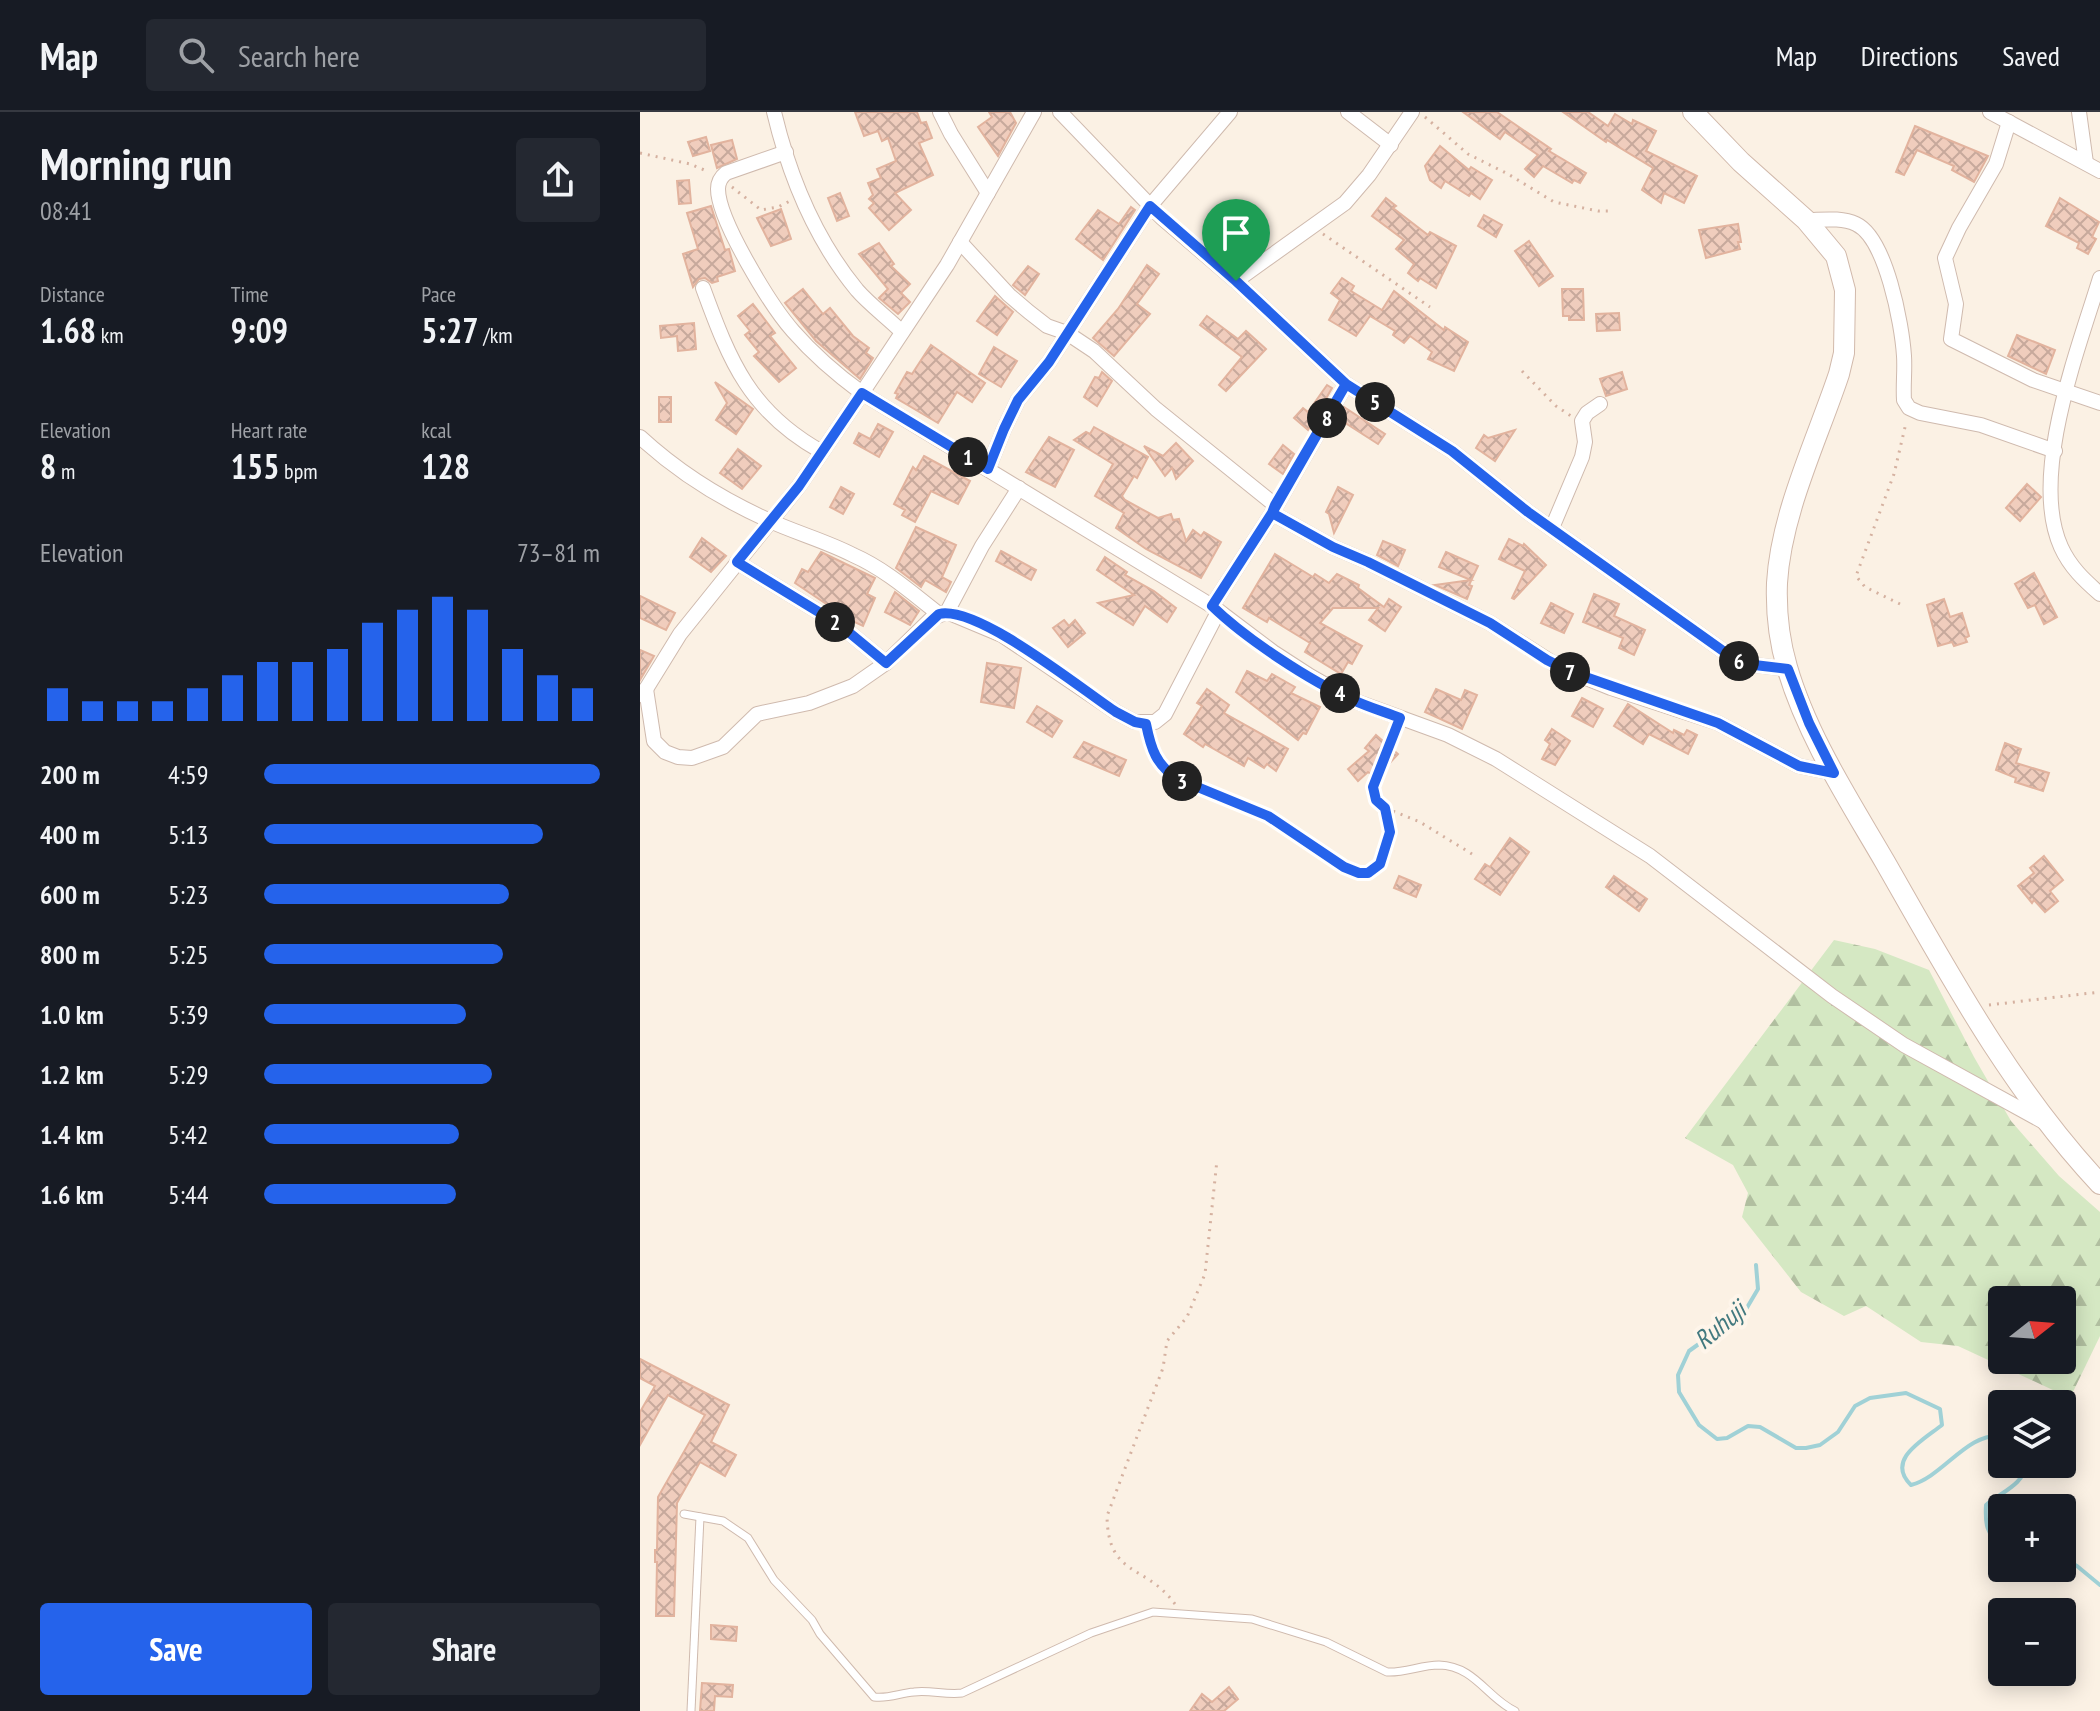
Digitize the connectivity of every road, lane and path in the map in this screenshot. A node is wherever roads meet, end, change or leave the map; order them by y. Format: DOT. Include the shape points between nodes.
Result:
graph roads {
  1 [pos="774,112"];
  2 [pos="940,112"];
  3 [pos="1034,112"];
  4 [pos="1060,112"];
  5 [pos="1230,112"];
  6 [pos="1348,112"];
  7 [pos="1412,112"];
  8 [pos="1419,112"];
  9 [pos="1693,112"];
  10 [pos="1990,112"];
  11 [pos="2079,112"];
  12 [pos="2009,122"];
  13 [pos="1391,145"];
  14 [pos="786,152"];
  15 [pos="640,153"];
  16 [pos="2086,163"];
  17 [pos="2100,171"];
  18 [pos="721,177"];
  19 [pos="988,193"];
  20 [pos="801,196"];
  21 [pos="1150,206"];
  22 [pos="1612,211"];
  23 [pos="1806,220"];
  24 [pos="1313,227"];
  25 [pos="960,242"];
  26 [pos="2100,278"];
  27 [pos="1236,281"];
  28 [pos="703,288"];
  29 [pos="1430,307"];
  30 [pos="902,332"];
  31 [pos="1067,333"];
  32 [pos="1522,371"];
  33 [pos="1346,384"];
  34 [pos="2065,391"];
  35 [pos="862,393"];
  36 [pos="2100,403"];
  37 [pos="1600,404"];
  38 [pos="1909,408"];
  39 [pos="1582,421"];
  40 [pos="640,437"];
  41 [pos="2055,451"];
  42 [pos="822,452"];
  43 [pos="988,469"];
  44 [pos="1019,488"];
  45 [pos="1274,509"];
  46 [pos="770,521"];
  47 [pos="1552,528"];
  48 [pos="737,562"];
  49 [pos="2100,594"];
  50 [pos="1900,604"];
  51 [pos="1215,609"];
  52 [pos="943,613"];
  53 [pos="886,663"];
  54 [pos="1788,669"];
  55 [pos="646,689"];
  56 [pos="640,712"];
  57 [pos="1400,718"];
  58 [pos="1146,724"];
  59 [pos="1834,773"];
  60 [pos="1385,808"];
  61 [pos="1472,854"];
  62 [pos="2100,992"];
  63 [pos="1970,1007"];
  64 [pos="2048,1124"];
  65 [pos="1217,1160"];
  66 [pos="2100,1184"];
  67 [pos="684,1514"];
  68 [pos="700,1517"];
  69 [pos="1182,1614"];
  70 [pos="691,1711"];
  71 [pos="1515,1711"];
  1 -- 14 [label="street"];
  2 -- 19 [label="street"];
  3 -- 19 [label="street"];
  4 -- 21 [label="street"];
  5 -- 21 [label="street"];
  6 -- 13 [label="street"];
  7 -- 13 [label="street"];
  8 -- 22 [label="path" via="1468,154 1554,202"];
  9 -- 23 [label="main road"];
  10 -- 12 [label="street"];
  11 -- 16 [label="street"];
  12 -- 16 [label="street"];
  12 -- 34 [label="street" via="1996,164 1945,258 1956,304 1950,336 2003,367"];
  13 -- 24 [label="street" via="1345,203"];
  14 -- 18 [label="street"];
  14 -- 20 [label="street"];
  15 -- 18 [label="path"];
  16 -- 17 [label="street"];
  18 -- 20 [label="path" via="761,210"];
  18 -- 35 [label="street" via="721,201 769,300 815,356"];
  19 -- 25 [label="street"];
  20 -- 30 [label="street" via="826,246 858,291"];
  21 -- 27 [label="street"];
  21 -- 31 [label="street"];
  23 -- 38 [label="street" via="1855,224 1869,234 1879,252 1902,335 1904,400"];
  23 -- 54 [label="main road" via="1836,256 1846,322 1839,374 1785,527 1777,582"];
  24 -- 27 [label="street"];
  24 -- 29 [label="path"];
  25 -- 30 [label="street"];
  25 -- 31 [label="street" via="1009,295 1047,326"];
  26 -- 34 [label="street"];
  27 -- 33 [label="street"];
  28 -- 42 [label="street" via="732,360 754,396 793,436"];
  30 -- 35 [label="street"];
  31 -- 43 [label="street" via="1018,400"];
  31 -- 45 [label="street"];
  32 -- 39 [label="path" via="1556,406"];
  33 -- 45 [label="street"];
  33 -- 47 [label="street" via="1452,451"];
  34 -- 36 [label="street"];
  34 -- 41 [label="street"];
  35 -- 42 [label="street"];
  35 -- 43 [label="street"];
  37 -- 39 [label="street"];
  38 -- 41 [label="street" via="1981,425"];
  38 -- 50 [label="path" via="1894,474 1856,576 1865,587"];
  39 -- 47 [label="street" via="1582,457"];
  40 -- 46 [label="street" via="719,496"];
  41 -- 49 [label="street" via="2050,499 2057,538 2074,570"];
  42 -- 46 [label="street"];
  43 -- 44 [label="street"];
  44 -- 51 [label="street"];
  44 -- 52 [label="street"];
  45 -- 51 [label="street"];
  45 -- 59 [label="street" via="1333,547 1490,623 1571,672 1710,719 1799,766"];
  46 -- 48 [label="street"];
  46 -- 52 [label="street" via="865,560"];
  47 -- 54 [label="street" via="1733,658"];
  48 -- 53 [label="street" via="840,625"];
  48 -- 55 [label="street" via="680,634"];
  51 -- 57 [label="street" via="1310,676"];
  51 -- 58 [label="street" via="1165,714"];
  52 -- 53 [label="street"];
  52 -- 58 [label="street" via="1002,635 1116,712"];
  53 -- 55 [label="street" via="845,689 757,714 723,747 692,758 665,752 654,741"];
  54 -- 59 [label="main road"];
  55 -- 56 [label="street"];
  57 -- 60 [label="path" via="1373,787"];
  57 -- 64 [label="street" via="1496,759 1650,856 1904,1045"];
  58 -- 60 [label="path" via="1154,757 1165,771 1268,816 1359,873 1372,871 1381,861 1390,832"];
  59 -- 63 [label="main road"];
  60 -- 61 [label="path"];
  62 -- 63 [label="path"];
  63 -- 64 [label="main road"];
  64 -- 66 [label="main road"];
  65 -- 69 [label="path" via="1205,1274 1187,1317 1167,1341 1163,1368 1107,1516 1114,1554 1130,1570 1161,1586"];
  67 -- 68 [label="lane"];
  68 -- 69 [label="lane" via="723,1521 748,1538 774,1580 874,1697 917,1691 962,1693 1127,1620 1153,1612"];
  68 -- 70 [label="lane"];
  69 -- 71 [label="lane" via="1252,1619 1326,1642 1387,1672 1449,1666"];
}
